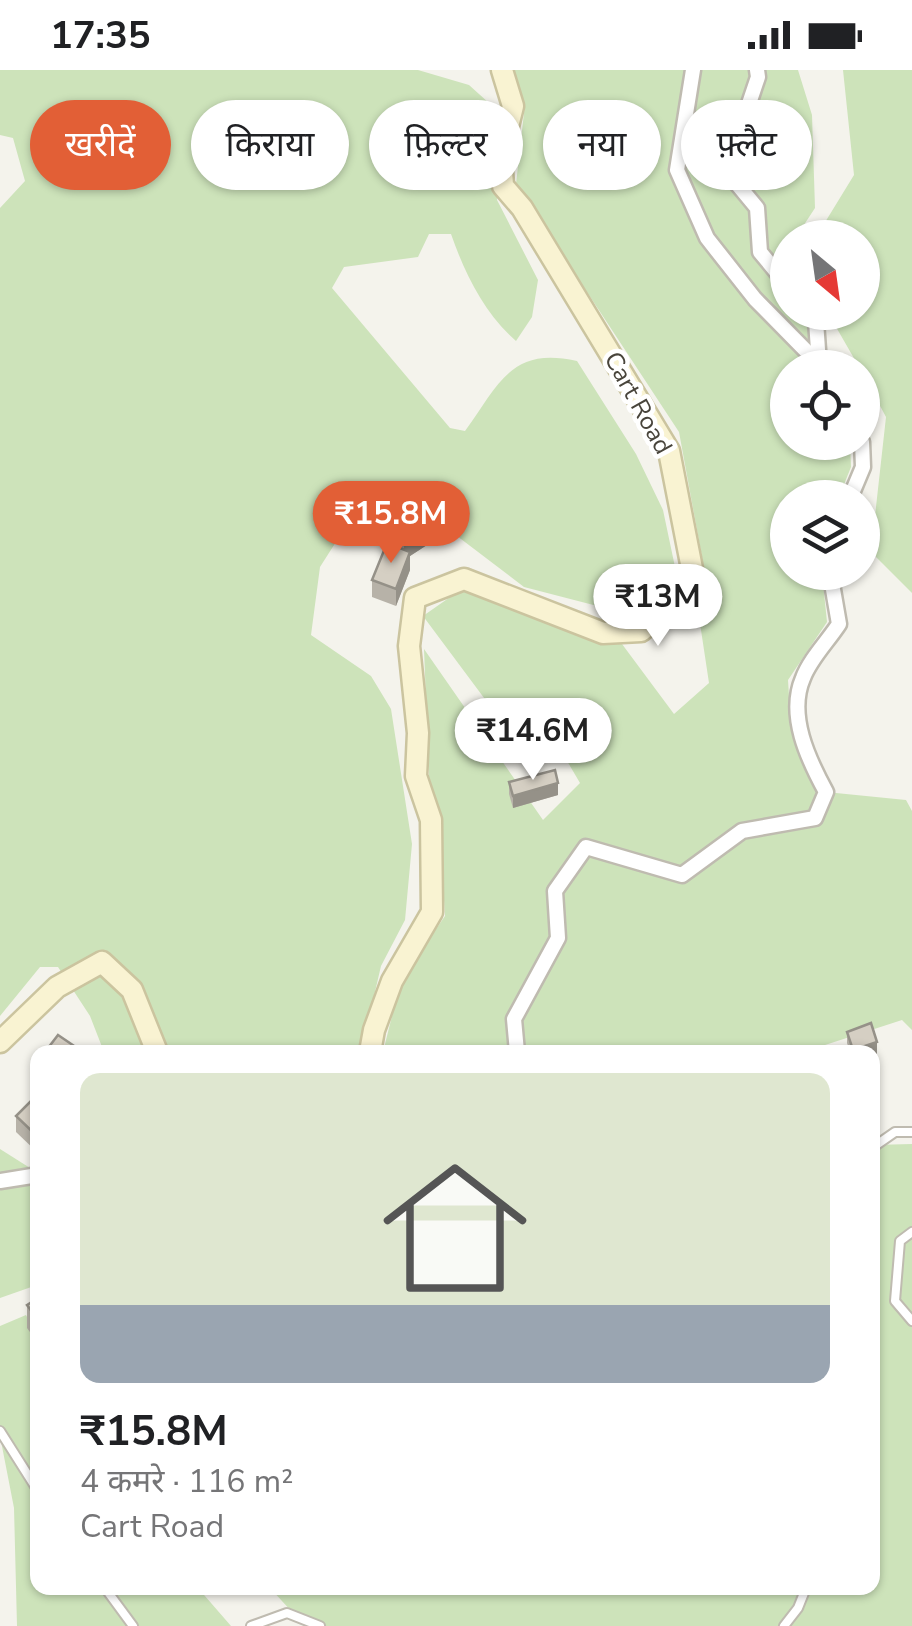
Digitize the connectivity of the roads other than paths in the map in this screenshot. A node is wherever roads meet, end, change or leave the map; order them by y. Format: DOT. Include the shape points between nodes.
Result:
graph roads {
  1 [pos="502,70"];
  2 [pos="693,70"];
  3 [pos="757,70"];
  4 [pos="770,264"];
  5 [pos="805,350"];
  6 [pos="833,590"];
  7 [pos="0,1042"];
  8 [pos="154,1045"];
  9 [pos="371,1045"];
  10 [pos="516,1045"];
  11 [pos="912,1132"];
  12 [pos="880,1143"];
  13 [pos="30,1176"];
  14 [pos="0,1182"];
  15 [pos="912,1232"];
  16 [pos="912,1322"];
  17 [pos="0,1431"];
  18 [pos="30,1478"];
  19 [pos="110,1595"];
  20 [pos="803,1595"];
  21 [pos="133,1626"];
  22 [pos="251,1626"];
  23 [pos="320,1626"];
  24 [pos="784,1626"];
  1 -- 9 [label="main road, Cart Road" via="513,106 501,156 503,186 669,451 695,584 641,631 603,633 464,579 415,598 409,646 416,776 432,820 432,912 392,981"];
  2 -- 5 [label="street" via="677,170 707,238"];
  3 -- 4 [label="street" via="731,156 733,178 758,208 760,252"];
  6 -- 10 [label="street" via="839,624 803,676 796,708 809,762 826,792 815,818 742,831 682,875 586,847 555,891 558,938 514,1019"];
  7 -- 8 [label="main road" via="57,986 102,962 132,990"];
  11 -- 12 [label="lane" via="896,1132"];
  13 -- 14 [label="street"];
  15 -- 16 [label="lane" via="900,1241 895,1301"];
  17 -- 18 [label="lane"];
  19 -- 21 [label="lane"];
  20 -- 24 [label="lane"];
  22 -- 23 [label="lane" via="288,1612"];
}
